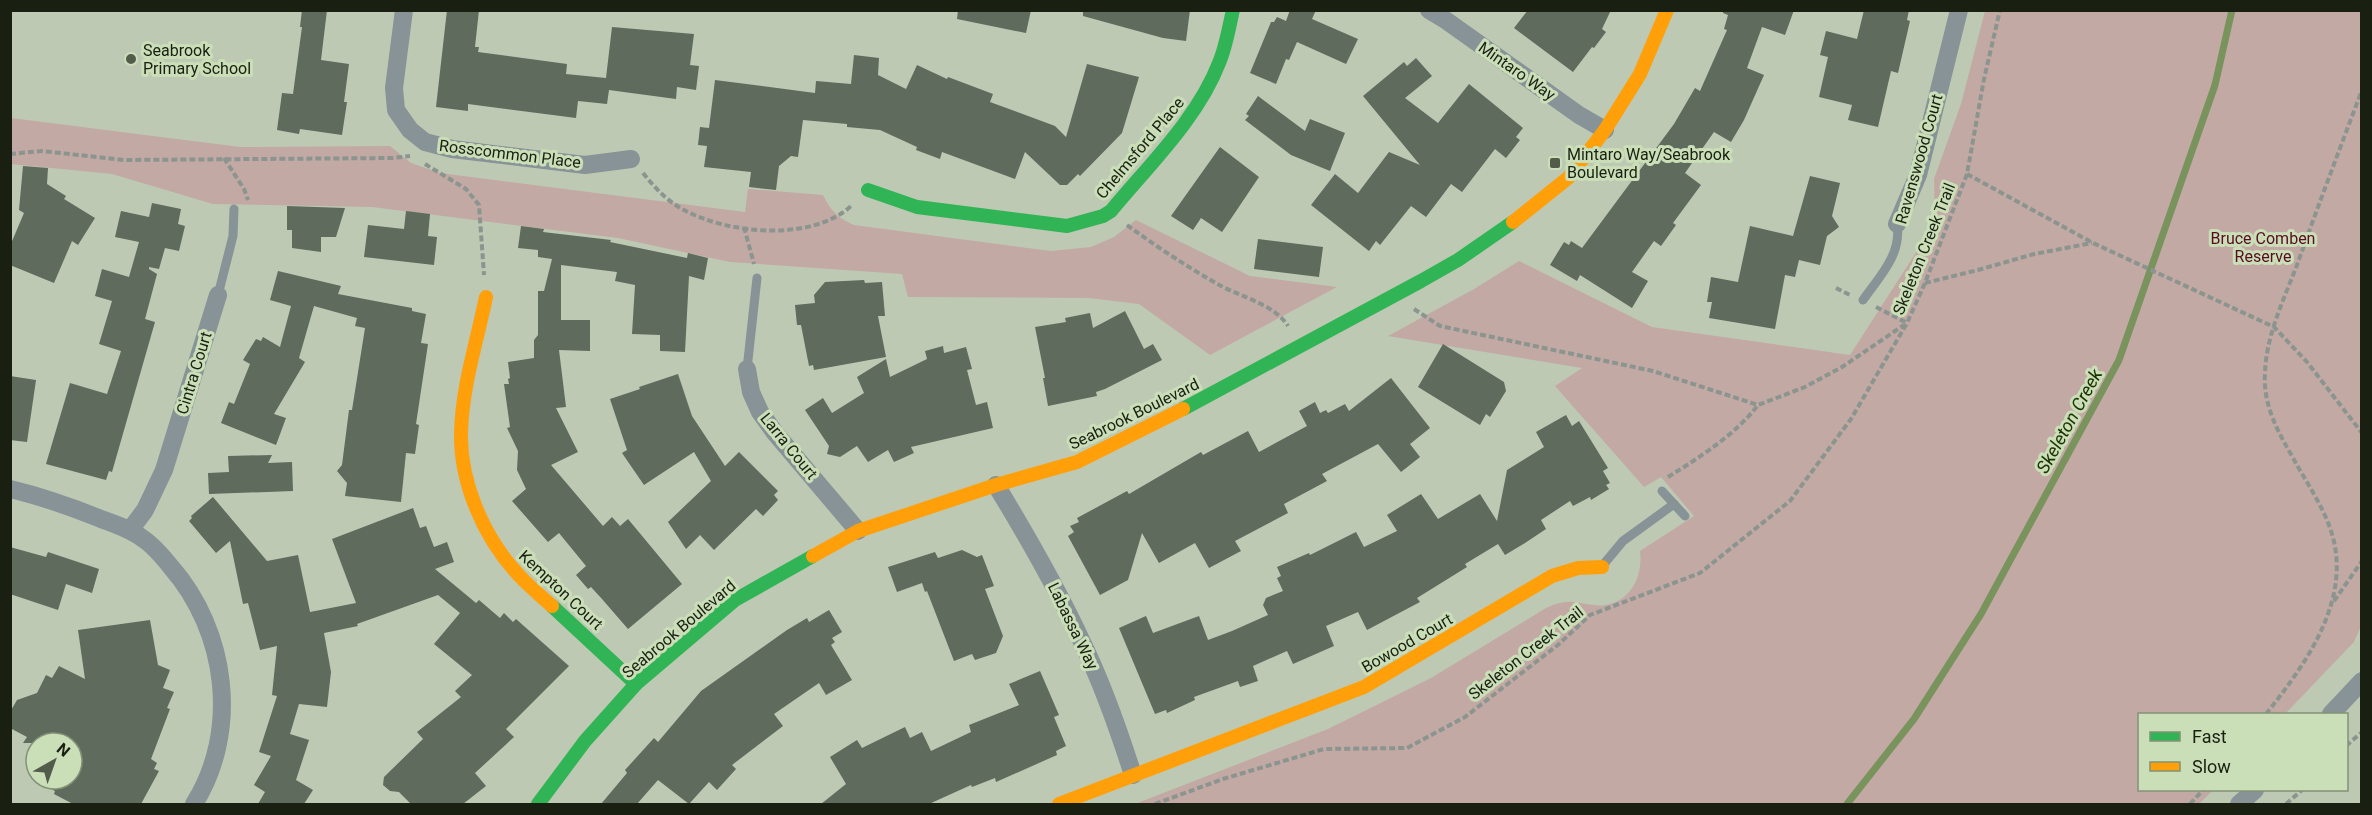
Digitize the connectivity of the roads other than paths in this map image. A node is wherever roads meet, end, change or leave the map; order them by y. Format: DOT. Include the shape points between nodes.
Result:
graph roads {
  1 [pos="404,10"];
  2 [pos="1233,10"];
  3 [pos="1429,10"];
  4 [pos="1667,10"];
  5 [pos="1959,10"];
  6 [pos="1605,130"];
  7 [pos="631,159"];
  8 [pos="868,190"];
  9 [pos="234,208"];
  10 [pos="1897,224"];
  11 [pos="757,278"];
  12 [pos="218,295"];
  13 [pos="486,297"];
  14 [pos="1863,300"];
  15 [pos="747,369"];
  16 [pos="996,485"];
  17 [pos="10,489"];
  18 [pos="1662,491"];
  19 [pos="1674,504"];
  20 [pos="1685,516"];
  21 [pos="130,530"];
  22 [pos="858,531"];
  23 [pos="1602,567"];
  24 [pos="2361,683"];
  25 [pos="636,684"];
  26 [pos="2332,713"];
  27 [pos="1133,776"];
  28 [pos="2253,791"];
  29 [pos="199,803"];
  30 [pos="538,804"];
  31 [pos="1059,804"];
  32 [pos="2240,804"];
  1 -- 7 [label="street, Rosscommon Place" via="394,88 396,110 422,148 585,165"];
  2 -- 8 [label="street, Chelmsford Place" via="1220,62 1206,92 1112,211 1103,216 1067,226 917,207"];
  3 -- 6 [label="street, Mintaro Way"];
  4 -- 6 [label="street, Seabrook Boulevard" via="1640,74"];
  5 -- 10 [label="street, Ravenswood Court" via="1918,175"];
  6 -- 16 [label="street, Seabrook Boulevard" via="1568,178 1458,260 1159,422 1077,462"];
  9 -- 12 [label="lane, Cintra Court" via="235,221"];
  10 -- 14 [label="lane, Ravenswood Court" via="1896,252"];
  11 -- 15 [label="lane, Larra Court"];
  12 -- 21 [label="street, Cintra Court" via="164,470"];
  13 -- 25 [label="street, Kempton Court" via="464,400 461,434 466,476 479,514 495,545 516,572"];
  15 -- 22 [label="street, Larra Court" via="760,412"];
  16 -- 22 [label="street, Seabrook Boulevard"];
  16 -- 27 [label="street, Labassa Way" via="1083,644"];
  17 -- 21 [label="street" via="54,499"];
  18 -- 19 [label="lane"];
  19 -- 20 [label="lane"];
  19 -- 23 [label="lane, Bowood Court" via="1623,541"];
  21 -- 29 [label="street" via="152,546 181,578 216,652 222,693 220,729"];
  22 -- 25 [label="street, Seabrook Boulevard" via="735,600"];
  23 -- 27 [label="street, Bowood Court" via="1578,568 1552,576 1364,687"];
  24 -- 26 [label="street"];
  25 -- 30 [label="street, Seabrook Boulevard" via="585,741"];
  27 -- 31 [label="street, Bowood Court"];
  28 -- 32 [label="street"];
}
